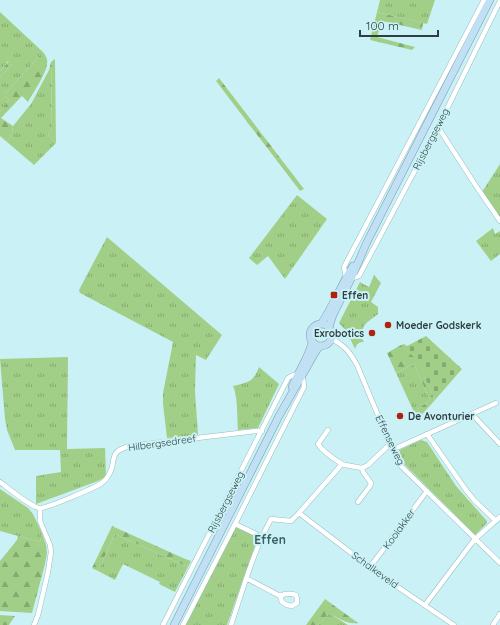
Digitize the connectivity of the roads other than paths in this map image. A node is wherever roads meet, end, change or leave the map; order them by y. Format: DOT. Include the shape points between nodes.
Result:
graph roads {
  1 [pos="484,0"];
  2 [pos="490,0"];
  3 [pos="500,1"];
  4 [pos="438,127"];
  5 [pos="500,222"];
  6 [pos="349,278"];
  7 [pos="321,324"];
  8 [pos="329,327"];
  9 [pos="332,339"];
  10 [pos="312,342"];
  11 [pos="321,346"];
  12 [pos="299,376"];
  13 [pos="496,403"];
  14 [pos="472,414"];
  15 [pos="328,430"];
  16 [pos="262,431"];
  17 [pos="427,434"];
  18 [pos="390,444"];
  19 [pos="500,444"];
  20 [pos="392,450"];
  21 [pos="342,464"];
  22 [pos="362,468"];
  23 [pos="0,482"];
  24 [pos="427,490"];
  25 [pos="358,502"];
  26 [pos="40,508"];
  27 [pos="299,513"];
  28 [pos="500,517"];
  29 [pos="496,521"];
  30 [pos="235,524"];
  31 [pos="262,537"];
  32 [pos="475,539"];
  33 [pos="500,563"];
  34 [pos="370,567"];
  35 [pos="246,578"];
  36 [pos="280,596"];
  37 [pos="425,606"];
  38 [pos="500,614"];
  39 [pos="34,625"];
  40 [pos="163,625"];
  41 [pos="174,625"];
  42 [pos="183,625"];
  43 [pos="231,625"];
  44 [pos="454,625"];
  45 [pos="493,625"];
  1 -- 6 [label="street, Rijsbergseweg" via="344,267"];
  2 -- 6 [label="main road, Rijsbergseweg"];
  3 -- 4 [label="street, Rijsbergseweg"];
  4 -- 5 [label="street"];
  4 -- 6 [label="street, Rijsbergseweg" via="359,276"];
  6 -- 7 [label="main road, Rijsbergseweg"];
  6 -- 8 [label="main road, Rijsbergseweg"];
  7 -- 8 [label="main road"];
  7 -- 10 [label="main road" via="312,327 309,335"];
  8 -- 9 [label="main road"];
  9 -- 11 [label="main road" via="325,346"];
  9 -- 18 [label="street, Effenseweg" via="350,352"];
  10 -- 11 [label="main road"];
  10 -- 12 [label="main road, Rijsbergseweg"];
  11 -- 12 [label="main road, Rijsbergseweg"];
  12 -- 16 [label="street, Rijsbergseweg" via="288,378"];
  12 -- 30 [label="street, Rijsbergseweg" via="304,380 304,387"];
  12 -- 41 [label="main road, Rijsbergseweg"];
  13 -- 14 [label="street"];
  14 -- 17 [label="street"];
  14 -- 19 [label="street"];
  15 -- 21 [label="street" via="318,444"];
  16 -- 26 [label="street, Hilbergsedreef" via="124,448 115,454 108,478 103,483"];
  16 -- 40 [label="street, Rijsbergseweg"];
  17 -- 20 [label="street"];
  17 -- 29 [label="street" via="466,490"];
  18 -- 20 [label="street, Effenseweg"];
  18 -- 22 [label="street" via="368,466"];
  20 -- 24 [label="street, Effenseweg" via="400,466"];
  21 -- 22 [label="street"];
  21 -- 27 [label="street"];
  22 -- 25 [label="street" via="371,483"];
  23 -- 26 [label="street"];
  24 -- 32 [label="street, Effenseweg"];
  24 -- 34 [label="street, Kooiakker"];
  26 -- 39 [label="street" via="40,521 51,552"];
  27 -- 31 [label="street" via="291,521 271,519"];
  27 -- 34 [label="street, Schalkeveld"];
  28 -- 29 [label="street"];
  29 -- 32 [label="street"];
  30 -- 31 [label="street"];
  30 -- 42 [label="street, Rijsbergseweg"];
  31 -- 35 [label="street"];
  32 -- 33 [label="street, Effenseweg"];
  32 -- 37 [label="street"];
  34 -- 37 [label="street, Schalkeveld"];
  35 -- 36 [label="street"];
  35 -- 43 [label="street"];
  37 -- 44 [label="street, Schalkeveld"];
  38 -- 45 [label="street"];
}
